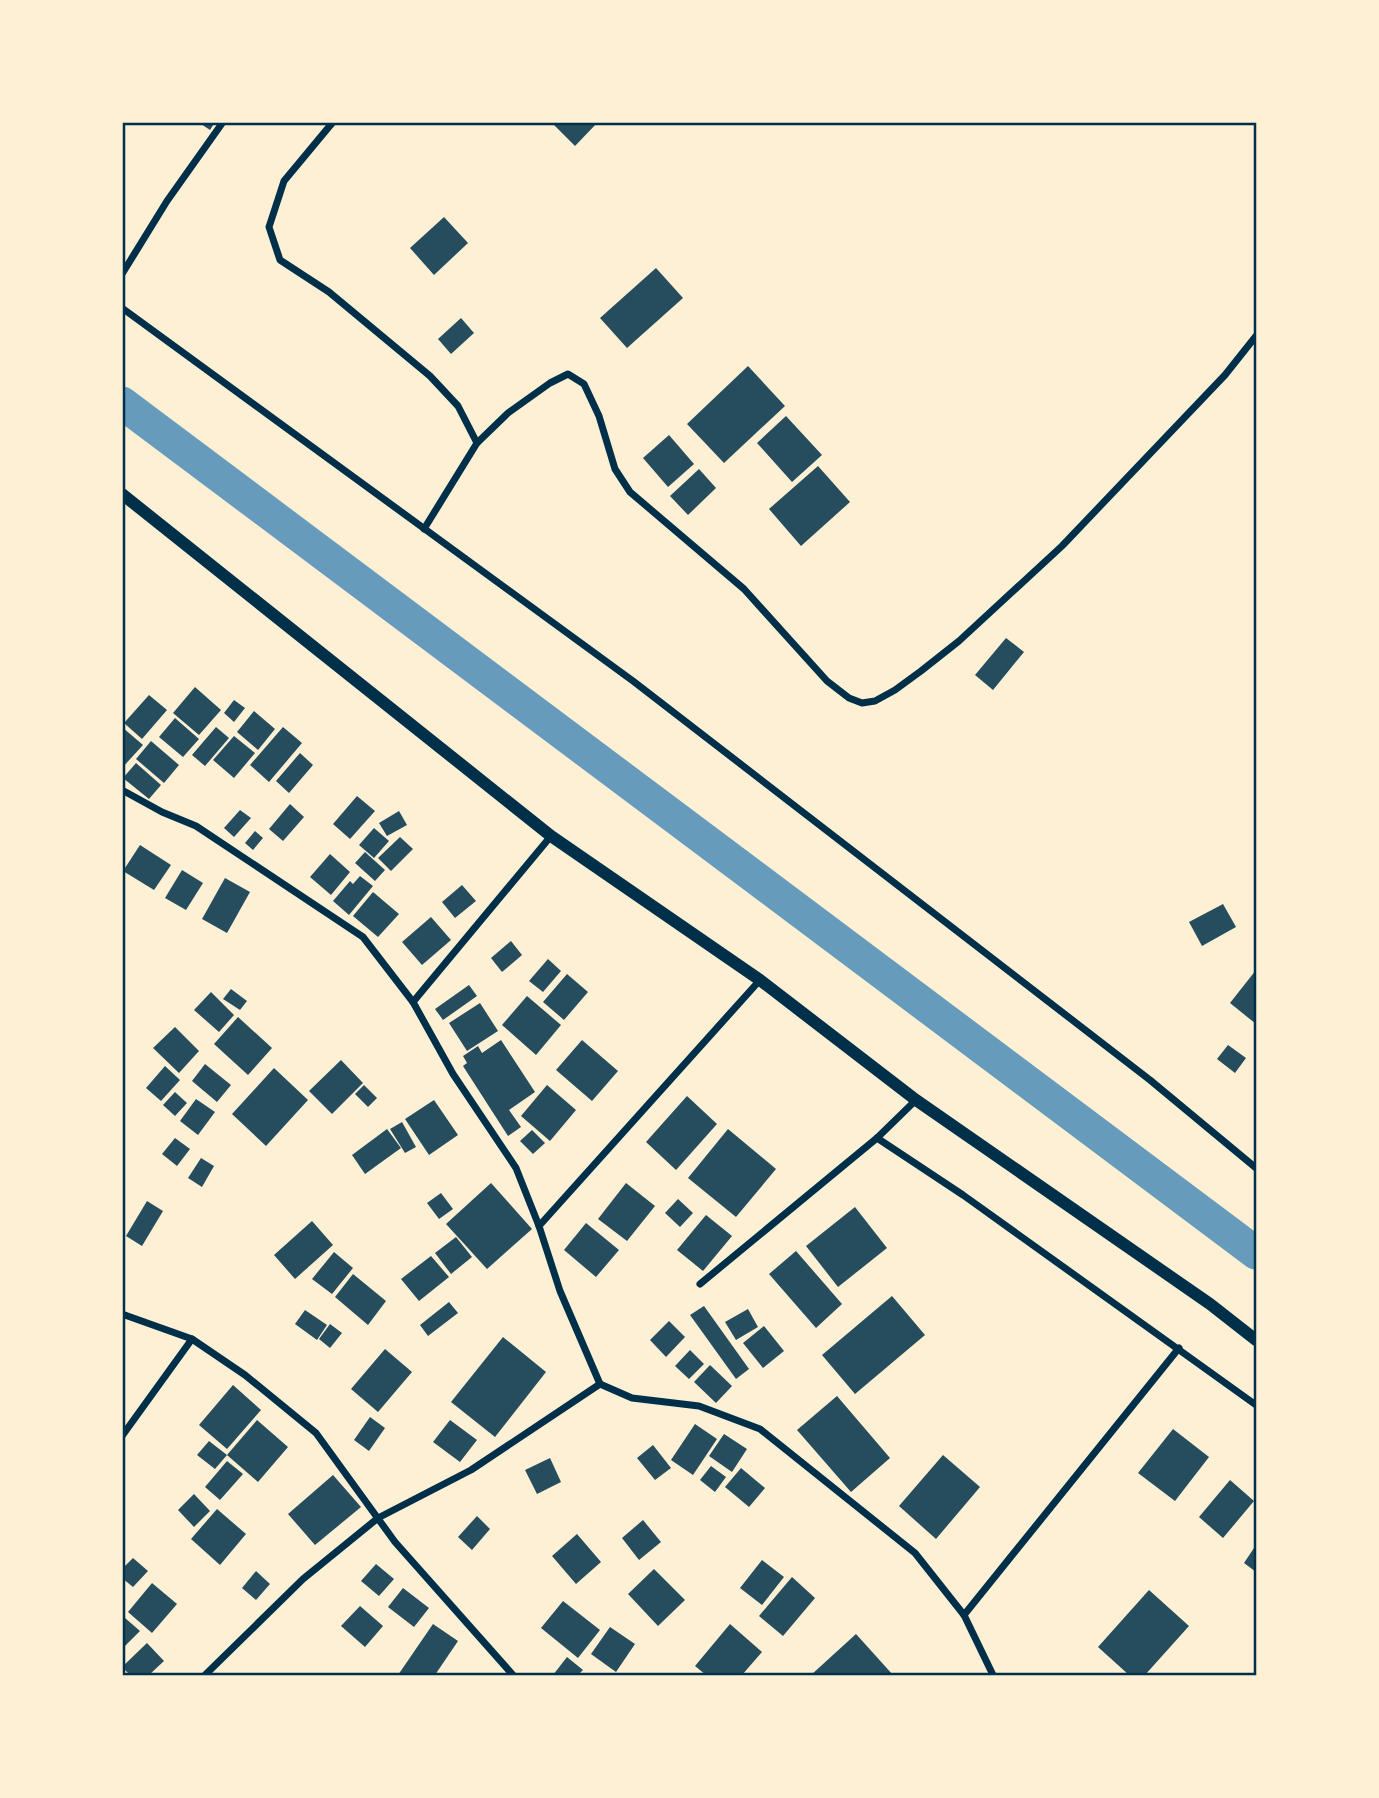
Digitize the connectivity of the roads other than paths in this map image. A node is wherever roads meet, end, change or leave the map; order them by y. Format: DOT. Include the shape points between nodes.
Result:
graph roads {
  1 [pos="223,122"];
  2 [pos="334,122"];
  3 [pos="122,274"];
  4 [pos="122,308"];
  5 [pos="1256,336"];
  6 [pos="477,443"];
  7 [pos="122,494"];
  8 [pos="424,529"];
  9 [pos="122,790"];
  10 [pos="551,836"];
  11 [pos="760,980"];
  12 [pos="413,1002"];
  13 [pos="916,1100"];
  14 [pos="877,1138"];
  15 [pos="1256,1168"];
  16 [pos="539,1226"];
  17 [pos="700,1284"];
  18 [pos="122,1314"];
  19 [pos="192,1339"];
  20 [pos="1256,1340"];
  21 [pos="1179,1348"];
  22 [pos="600,1384"];
  23 [pos="1256,1405"];
  24 [pos="122,1436"];
  25 [pos="378,1518"];
  26 [pos="964,1615"];
  27 [pos="205,1675"];
  28 [pos="513,1675"];
  29 [pos="993,1675"];
  1 -- 3 [label="street"];
  2 -- 6 [label="street" via="284,181 269,227 280,260 328,292 430,376 458,406"];
  4 -- 8 [label="street"];
  5 -- 6 [label="street" via="1225,375 1062,547 921,671 875,701 862,703 827,681 744,589 630,492 615,470 584,384 568,374 550,383"];
  6 -- 8 [label="street"];
  7 -- 10 [label="street"];
  8 -- 15 [label="street" via="634,681 1150,1080"];
  9 -- 12 [label="street" via="196,825 363,937"];
  10 -- 11 [label="street"];
  10 -- 12 [label="street"];
  11 -- 13 [label="street"];
  11 -- 16 [label="street"];
  12 -- 16 [label="street" via="453,1074 516,1168"];
  13 -- 14 [label="street"];
  13 -- 20 [label="street"];
  14 -- 17 [label="street"];
  14 -- 21 [label="street"];
  16 -- 22 [label="street" via="560,1291"];
  18 -- 19 [label="street"];
  19 -- 24 [label="street"];
  19 -- 25 [label="street" via="316,1433"];
  21 -- 23 [label="street"];
  21 -- 26 [label="street"];
  22 -- 25 [label="street" via="471,1470"];
  22 -- 26 [label="street" via="632,1398 699,1406 760,1429 915,1553"];
  25 -- 27 [label="street" via="303,1579"];
  25 -- 28 [label="street"];
  26 -- 29 [label="street"];
}
